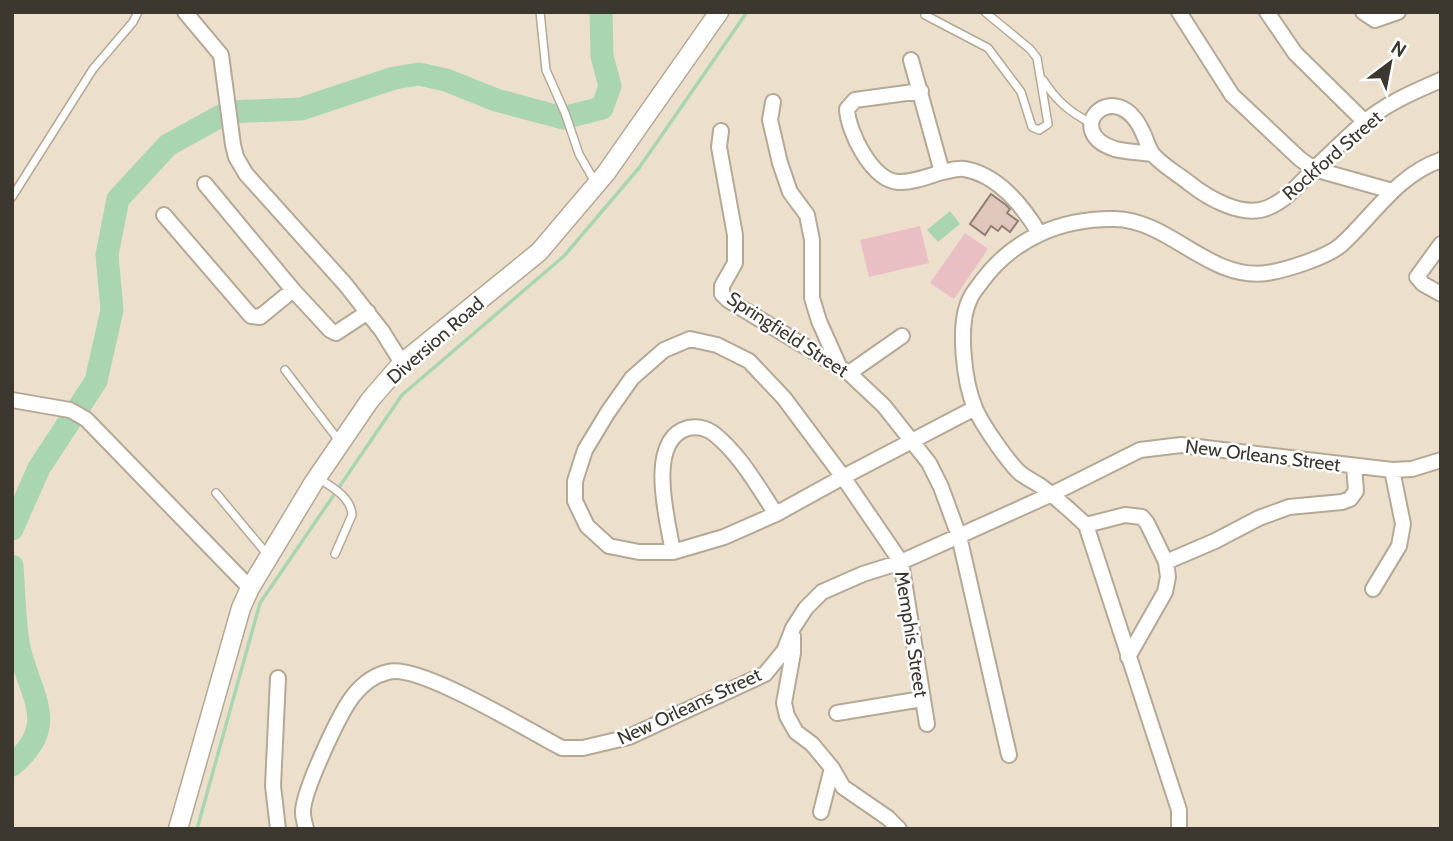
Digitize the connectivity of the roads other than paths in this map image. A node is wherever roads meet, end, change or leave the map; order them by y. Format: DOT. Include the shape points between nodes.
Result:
graph roads {
  1 [pos="138,12"];
  2 [pos="185,12"];
  3 [pos="540,12"];
  4 [pos="719,12"];
  5 [pos="985,12"];
  6 [pos="1179,12"];
  7 [pos="1267,12"];
  8 [pos="1363,12"];
  9 [pos="1398,12"];
  10 [pos="925,15"];
  11 [pos="911,60"];
  12 [pos="1040,77"];
  13 [pos="1441,79"];
  14 [pos="920,91"];
  15 [pos="773,102"];
  16 [pos="1365,122"];
  17 [pos="1091,123"];
  18 [pos="721,131"];
  19 [pos="1152,154"];
  20 [pos="1441,160"];
  21 [pos="1314,169"];
  22 [pos="942,172"];
  23 [pos="205,184"];
  24 [pos="596,185"];
  25 [pos="1392,191"];
  26 [pos="13,196"];
  27 [pos="164,215"];
  28 [pos="1039,233"];
  29 [pos="1441,244"];
  30 [pos="293,290"];
  31 [pos="1441,294"];
  32 [pos="368,312"];
  33 [pos="902,336"];
  34 [pos="402,363"];
  35 [pos="844,369"];
  36 [pos="285,370"];
  37 [pos="12,400"];
  38 [pos="975,408"];
  39 [pos="913,441"];
  40 [pos="341,442"];
  41 [pos="1441,460"];
  42 [pos="1354,466"];
  43 [pos="1392,470"];
  44 [pos="843,477"];
  45 [pos="323,481"];
  46 [pos="216,493"];
  47 [pos="1052,494"];
  48 [pos="776,514"];
  49 [pos="1086,525"];
  50 [pos="959,536"];
  51 [pos="673,552"];
  52 [pos="335,554"];
  53 [pos="269,557"];
  54 [pos="901,562"];
  55 [pos="1166,562"];
  56 [pos="250,588"];
  57 [pos="1373,589"];
  58 [pos="793,628"];
  59 [pos="1128,657"];
  60 [pos="278,678"];
  61 [pos="922,699"];
  62 [pos="837,713"];
  63 [pos="927,723"];
  64 [pos="1009,755"];
  65 [pos="832,768"];
  66 [pos="821,812"];
  67 [pos="178,829"];
  68 [pos="278,829"];
  69 [pos="306,829"];
  70 [pos="899,829"];
  71 [pos="1179,829"];
  1 -- 26 [label="lane" via="93,69"];
  2 -- 32 [label="street" via="221,55 236,157 246,174"];
  3 -- 24 [label="lane" via="546,70"];
  4 -- 24 [label="street, Diversion Road"];
  5 -- 12 [label="lane" via="1030,49 1037,58"];
  6 -- 21 [label="street" via="1232,95"];
  7 -- 16 [label="street" via="1295,54"];
  8 -- 9 [label="street" via="1375,20"];
  10 -- 12 [label="lane" via="988,48 1021,92 1032,127 1039,130 1048,124"];
  11 -- 14 [label="street"];
  12 -- 17 [label="lane" via="1054,98"];
  13 -- 16 [label="street, Rockford Street" via="1398,99"];
  14 -- 22 [label="street"];
  14 -- 22 [label="street" via="855,100 847,109 848,124 880,174 896,182"];
  15 -- 35 [label="street" via="770,120 780,163 810,227 812,298"];
  16 -- 21 [label="street, Rockford Street"];
  17 -- 19 [label="street" via="1098,140 1115,149"];
  17 -- 19 [label="street, Rockford Street" via="1098,110 1114,105 1122,109 1142,129"];
  18 -- 35 [label="street, Springfield Street" via="719,147 735,235 735,263 722,293"];
  19 -- 21 [label="street, Rockford Street" via="1205,195 1245,211 1265,209 1286,198"];
  20 -- 25 [label="street"];
  21 -- 25 [label="street"];
  22 -- 28 [label="street" via="961,168 985,174 1025,210"];
  23 -- 30 [label="street"];
  24 -- 34 [label="street, Diversion Road" via="539,252"];
  25 -- 28 [label="street" via="1339,247 1266,273 1229,270 1154,229 1118,219 1055,226"];
  27 -- 30 [label="street" via="251,316 260,317"];
  28 -- 38 [label="street" via="991,269 969,299 963,334 965,371"];
  29 -- 31 [label="street" via="1418,277"];
  30 -- 32 [label="street" via="336,333"];
  32 -- 34 [label="street"];
  33 -- 35 [label="street"];
  34 -- 40 [label="street, Diversion Road"];
  35 -- 39 [label="street, Springfield Street"];
  36 -- 40 [label="lane"];
  37 -- 56 [label="street" via="70,410 86,419"];
  38 -- 39 [label="street"];
  38 -- 47 [label="street" via="1020,473"];
  39 -- 44 [label="street"];
  39 -- 50 [label="street, Springfield Street" via="941,487"];
  40 -- 45 [label="street, Diversion Road"];
  41 -- 43 [label="street, New Orleans Street"];
  42 -- 43 [label="street, New Orleans Street"];
  42 -- 47 [label="street, New Orleans Street" via="1181,445 1140,450"];
  42 -- 55 [label="street" via="1356,491 1350,499 1289,507"];
  43 -- 57 [label="street" via="1403,524 1399,546"];
  44 -- 48 [label="street, Memphis Street"];
  44 -- 51 [label="street, Memphis Street" via="784,398 749,361 717,345 690,339 664,349 632,378 585,450 575,481 575,501 587,526 608,546"];
  44 -- 54 [label="street, Memphis Street"];
  45 -- 52 [label="lane" via="340,492 352,515"];
  45 -- 53 [label="street, Diversion Road"];
  46 -- 53 [label="lane"];
  47 -- 49 [label="street"];
  47 -- 50 [label="street, New Orleans Street"];
  48 -- 51 [label="street, Memphis Street" via="724,537"];
  48 -- 51 [label="street" via="743,465 712,432 701,427 685,429 674,436 661,472"];
  49 -- 55 [label="street" via="1125,515 1142,517"];
  49 -- 59 [label="street"];
  50 -- 54 [label="street, New Orleans Street"];
  50 -- 64 [label="street, Springfield Street"];
  53 -- 56 [label="street, Diversion Road"];
  54 -- 58 [label="street, New Orleans Street" via="822,592"];
  54 -- 61 [label="street, Memphis Street"];
  55 -- 59 [label="street" via="1165,592"];
  56 -- 67 [label="street, Diversion Road"];
  58 -- 65 [label="street" via="784,694 787,716 796,732"];
  58 -- 69 [label="street, New Orleans Street" via="784,651 765,674 629,737 583,748 562,748 435,680 407,671 388,671 364,683 345,706 302,811"];
  59 -- 71 [label="street" via="1179,810"];
  60 -- 68 [label="street" via="273,786"];
  61 -- 62 [label="street"];
  61 -- 63 [label="street, Memphis Street"];
  65 -- 66 [label="street"];
  65 -- 70 [label="street" via="842,787"];
}
